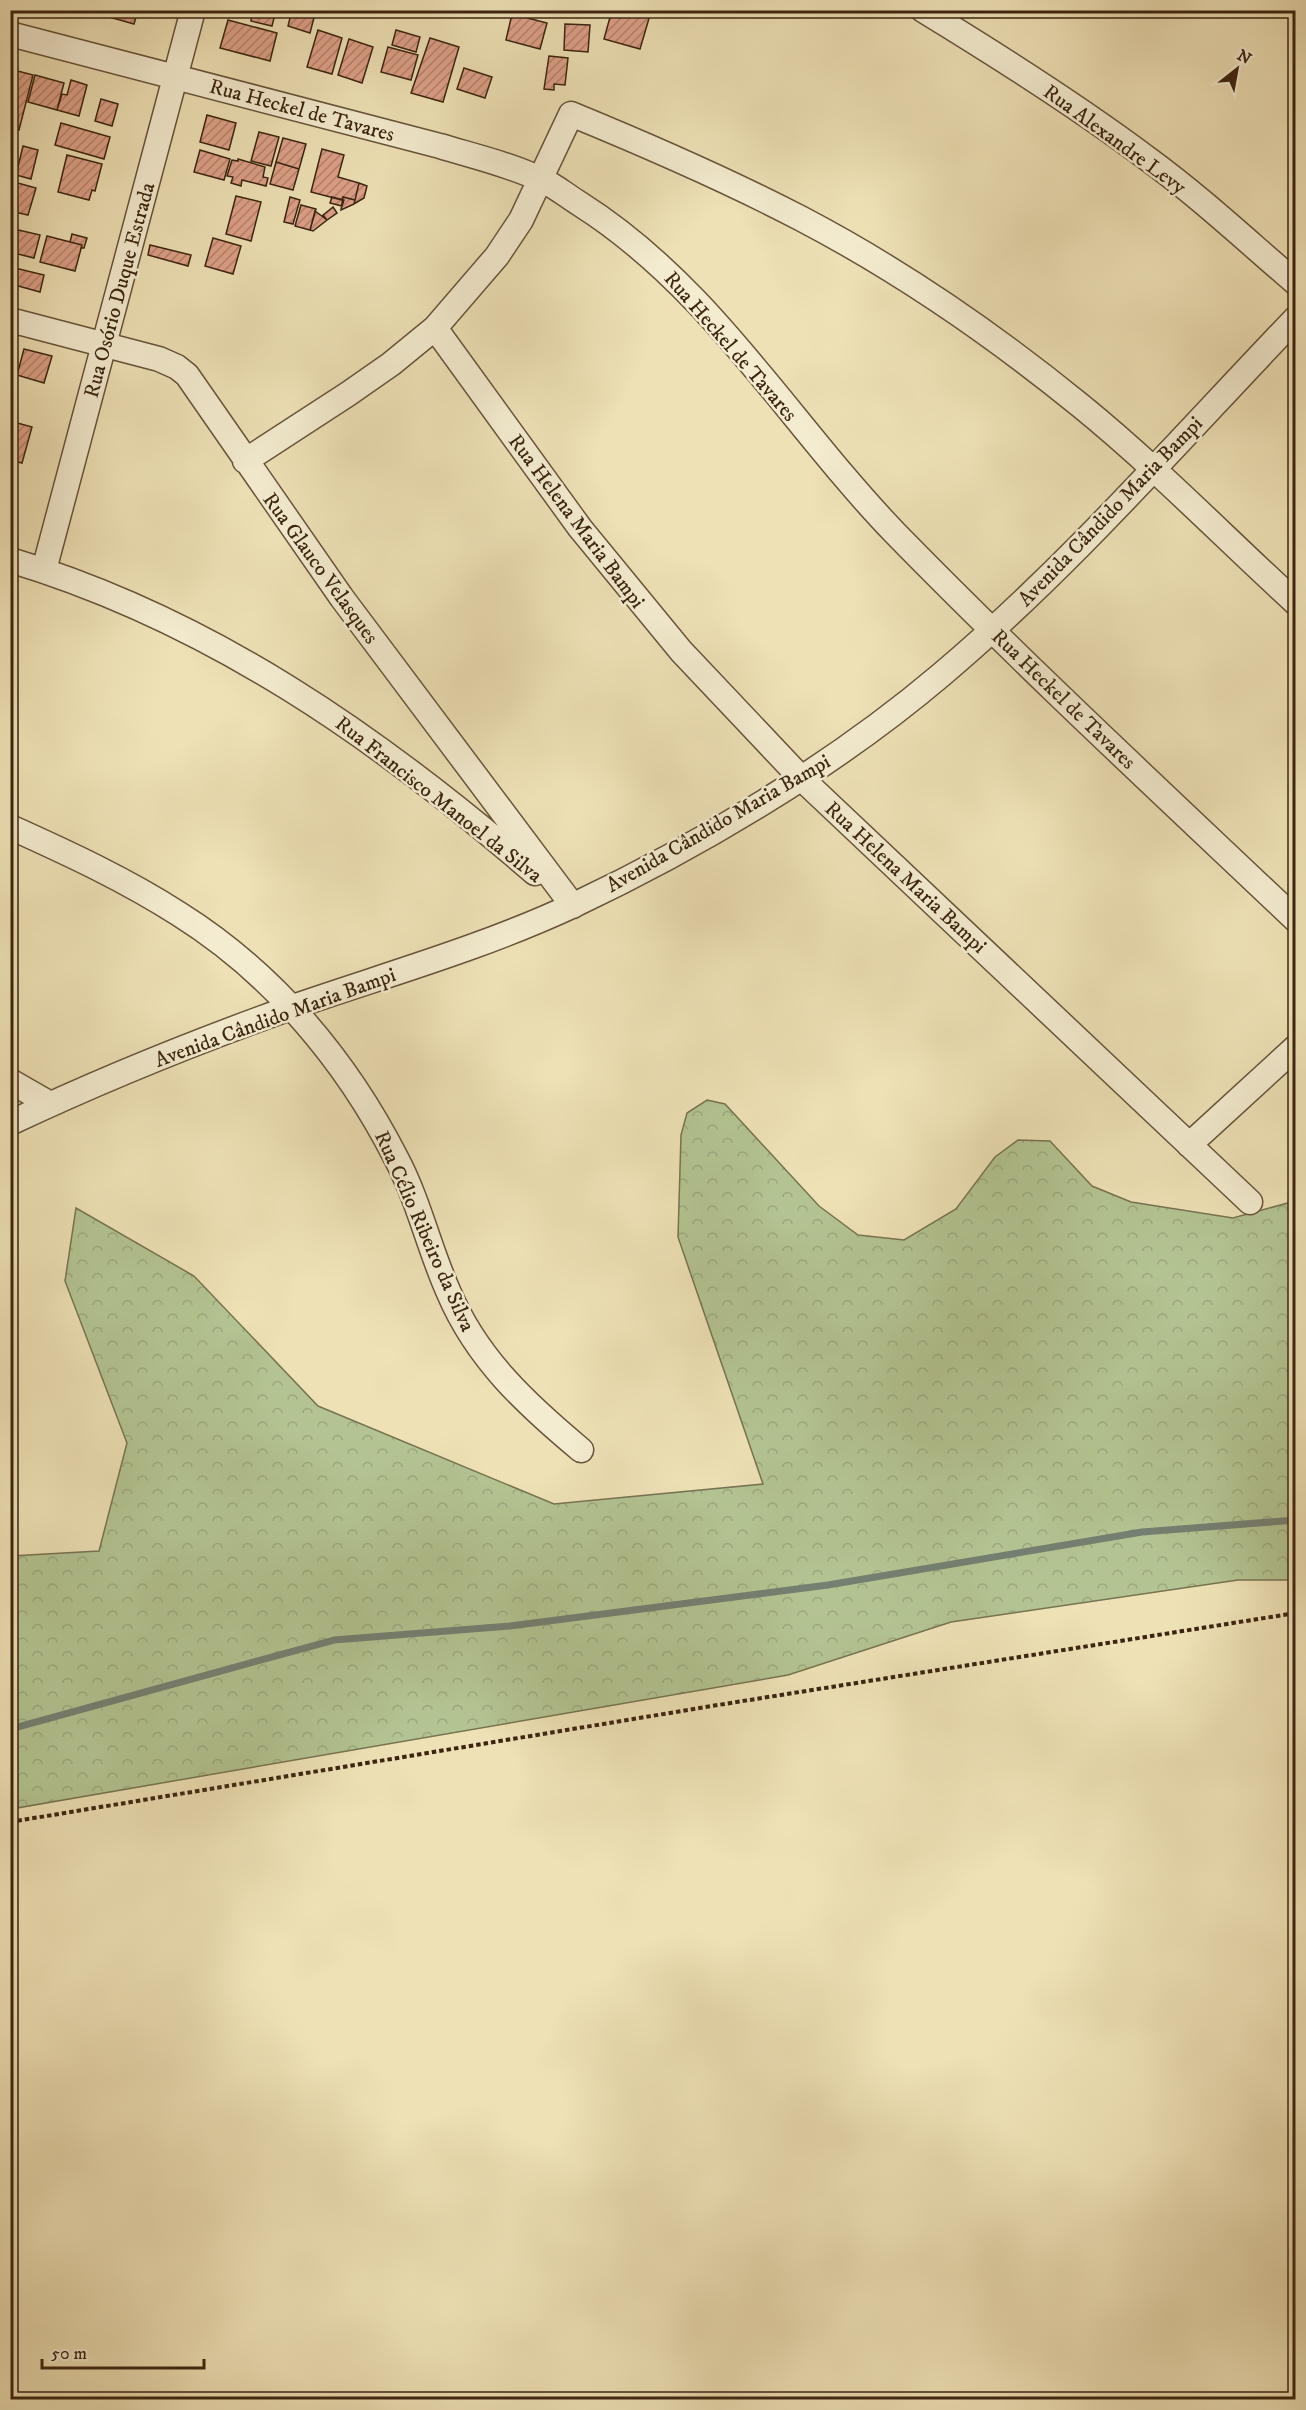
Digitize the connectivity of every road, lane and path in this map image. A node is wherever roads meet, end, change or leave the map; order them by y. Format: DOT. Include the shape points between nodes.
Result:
graph roads {
  1 [pos="194,10"];
  2 [pos="923,10"];
  3 [pos="10,34"];
  4 [pos="176,77"];
  5 [pos="541,179"];
  6 [pos="1296,283"];
  7 [pos="1296,318"];
  8 [pos="10,320"];
  9 [pos="435,328"];
  10 [pos="104,345"];
  11 [pos="245,461"];
  12 [pos="1152,469"];
  13 [pos="10,560"];
  14 [pos="44,570"];
  15 [pos="1296,603"];
  16 [pos="992,630"];
  17 [pos="801,778"];
  18 [pos="10,827"];
  19 [pos="573,906"];
  20 [pos="1296,920"];
  21 [pos="292,1007"];
  22 [pos="1296,1047"];
  23 [pos="10,1082"];
  24 [pos="50,1104"];
  25 [pos="10,1124"];
  26 [pos="1189,1145"];
  27 [pos="1250,1202"];
  28 [pos="581,1450"];
  29 [pos="1296,1613"];
  30 [pos="10,1822"];
  1 -- 4 [label="street, Rua Osório Duque Estrada"];
  2 -- 6 [label="street, Rua Alexandre Levy" via="1067,101 1150,161"];
  3 -- 4 [label="street, Rua Heckel de Tavares"];
  4 -- 5 [label="street, Rua Heckel de Tavares" via="440,146"];
  4 -- 10 [label="street, Rua Osório Duque Estrada"];
  5 -- 9 [label="street" via="498,256"];
  5 -- 12 [label="street" via="571,114 646,144 804,220 897,275 994,339 1082,407"];
  5 -- 16 [label="street, Rua Heckel de Tavares" via="622,233 695,298 836,469"];
  7 -- 12 [label="street, Avenida Cândido Maria Bampi"];
  8 -- 10 [label="street, Rua Glauco Velasques"];
  9 -- 11 [label="street" via="391,364"];
  9 -- 17 [label="street, Rua Helena Maria Bampi" via="534,466 639,602"];
  10 -- 11 [label="street, Rua Glauco Velasques" via="159,359 187,375"];
  10 -- 14 [label="street, Rua Osório Duque Estrada"];
  11 -- 19 [label="street, Rua Glauco Velasques" via="414,697"];
  12 -- 15 [label="street"];
  12 -- 16 [label="street, Avenida Cândido Maria Bampi"];
  13 -- 14 [label="street, Rua Francisco Manoel da Silva"];
  14 -- 19 [label="street, Rua Francisco Manoel da Silva" via="224,649 305,696 392,756"];
  16 -- 17 [label="street, Avenida Cândido Maria Bampi" via="879,724"];
  16 -- 20 [label="street, Rua Heckel de Tavares"];
  17 -- 19 [label="street, Avenida Cândido Maria Bampi" via="638,874"];
  17 -- 26 [label="street, Rua Helena Maria Bampi"];
  18 -- 21 [label="street, Rua Célio Ribeiro da Silva" via="180,914 242,960"];
  19 -- 21 [label="street, Avenida Cândido Maria Bampi" via="493,940"];
  21 -- 24 [label="street, Avenida Cândido Maria Bampi"];
  21 -- 28 [label="street, Rua Célio Ribeiro da Silva" via="373,1114 411,1189 449,1293 476,1344 511,1387"];
  22 -- 26 [label="street"];
  23 -- 24 [label="street"];
  24 -- 25 [label="street, Avenida Cândido Maria Bampi"];
  26 -- 27 [label="street, Rua Helena Maria Bampi"];
  29 -- 30 [label="path"];
}
